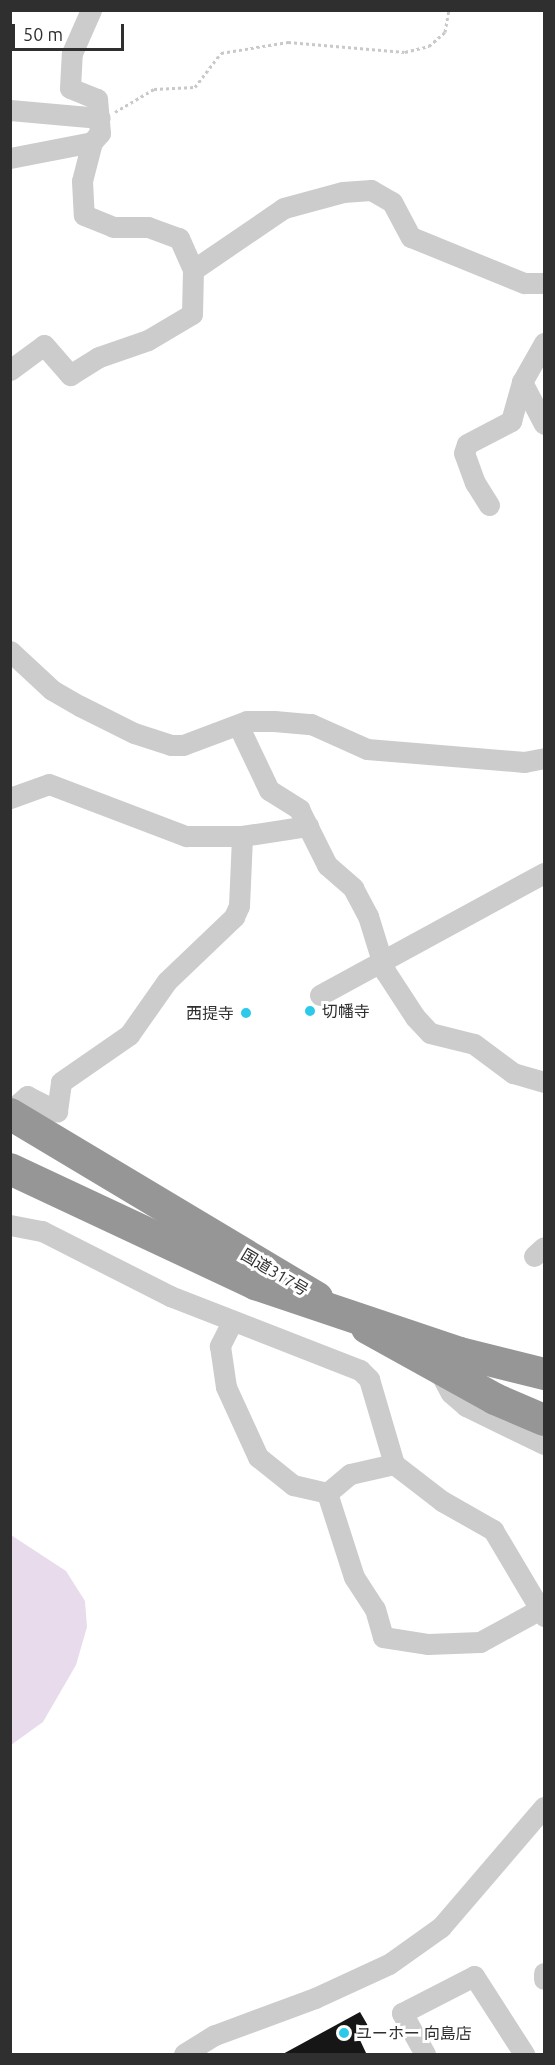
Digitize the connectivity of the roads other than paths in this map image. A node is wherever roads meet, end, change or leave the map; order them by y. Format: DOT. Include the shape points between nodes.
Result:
graph roads {
  1 [pos="91,10"];
  2 [pos="10,110"];
  3 [pos="100,118"];
  4 [pos="93,142"];
  5 [pos="10,158"];
  6 [pos="193,270"];
  7 [pos="544,283"];
  8 [pos="544,343"];
  9 [pos="10,370"];
  10 [pos="522,382"];
  11 [pos="544,424"];
  12 [pos="489,505"];
  13 [pos="10,651"];
  14 [pos="238,725"];
  15 [pos="544,758"];
  16 [pos="10,798"];
  17 [pos="308,826"];
  18 [pos="242,836"];
  19 [pos="544,873"];
  20 [pos="382,962"];
  21 [pos="321,995"];
  22 [pos="544,1082"];
  23 [pos="16,1107"];
  24 [pos="10,1169"];
  25 [pos="10,1226"];
  26 [pos="232,1322"];
  27 [pos="438,1369"];
  28 [pos="544,1374"];
  29 [pos="544,1420"];
  30 [pos="544,1444"];
  31 [pos="394,1464"];
  32 [pos="327,1493"];
  33 [pos="543,1611"];
  34 [pos="544,1807"];
  35 [pos="544,1972"];
  36 [pos="544,1979"];
  37 [pos="184,2055"];
  38 [pos="426,2055"];
  39 [pos="524,2055"];
  1 -- 3 [label="street" via="72,53 70,88 97,99"];
  2 -- 3 [label="street"];
  3 -- 4 [label="street" via="100,133"];
  4 -- 5 [label="street"];
  4 -- 6 [label="street" via="82,181 84,215 113,227 148,227 179,238"];
  6 -- 7 [label="street" via="284,208 313,196 371,190 392,202 411,237 524,283"];
  6 -- 9 [label="street" via="192,314 148,340 99,357 70,375 44,345"];
  8 -- 10 [label="street"];
  10 -- 11 [label="street"];
  10 -- 12 [label="street" via="511,421 466,444 464,453"];
  13 -- 14 [label="street" via="52,690 134,733 183,745"];
  14 -- 15 [label="street" via="248,721 310,724 367,749 524,762"];
  14 -- 17 [label="street" via="269,790 299,809"];
  16 -- 18 [label="street" via="49,784 186,836"];
  17 -- 18 [label="street"];
  17 -- 20 [label="street" via="327,865 353,888"];
  18 -- 23 [label="street" via="239,906 234,917 167,981 129,1035 61,1082 57,1111"];
  19 -- 20 [label="street"];
  20 -- 21 [label="street"];
  20 -- 22 [label="street" via="415,1017 430,1033 474,1044 513,1073"];
  23 -- 27 [label="highway, 国道317号"];
  24 -- 28 [label="highway, bridge" via="255,1284 395,1333"];
  25 -- 26 [label="street" via="42,1231"];
  26 -- 31 [label="street" via="360,1370 369,1379"];
  26 -- 32 [label="street" via="220,1346 226,1387 258,1457 293,1485"];
  27 -- 29 [label="highway, 国道317号"];
  27 -- 30 [label="street" via="451,1393 466,1406"];
  31 -- 32 [label="street" via="350,1474"];
  31 -- 33 [label="street" via="442,1501 493,1530 507,1546"];
  32 -- 33 [label="street" via="354,1577 375,1609 383,1637 418,1643 480,1641"];
  34 -- 37 [label="street" via="441,1927 389,1964 315,1998 215,2035"];
  35 -- 36 [label="street"];
  38 -- 39 [label="street" via="402,2013 474,1976"];
}
